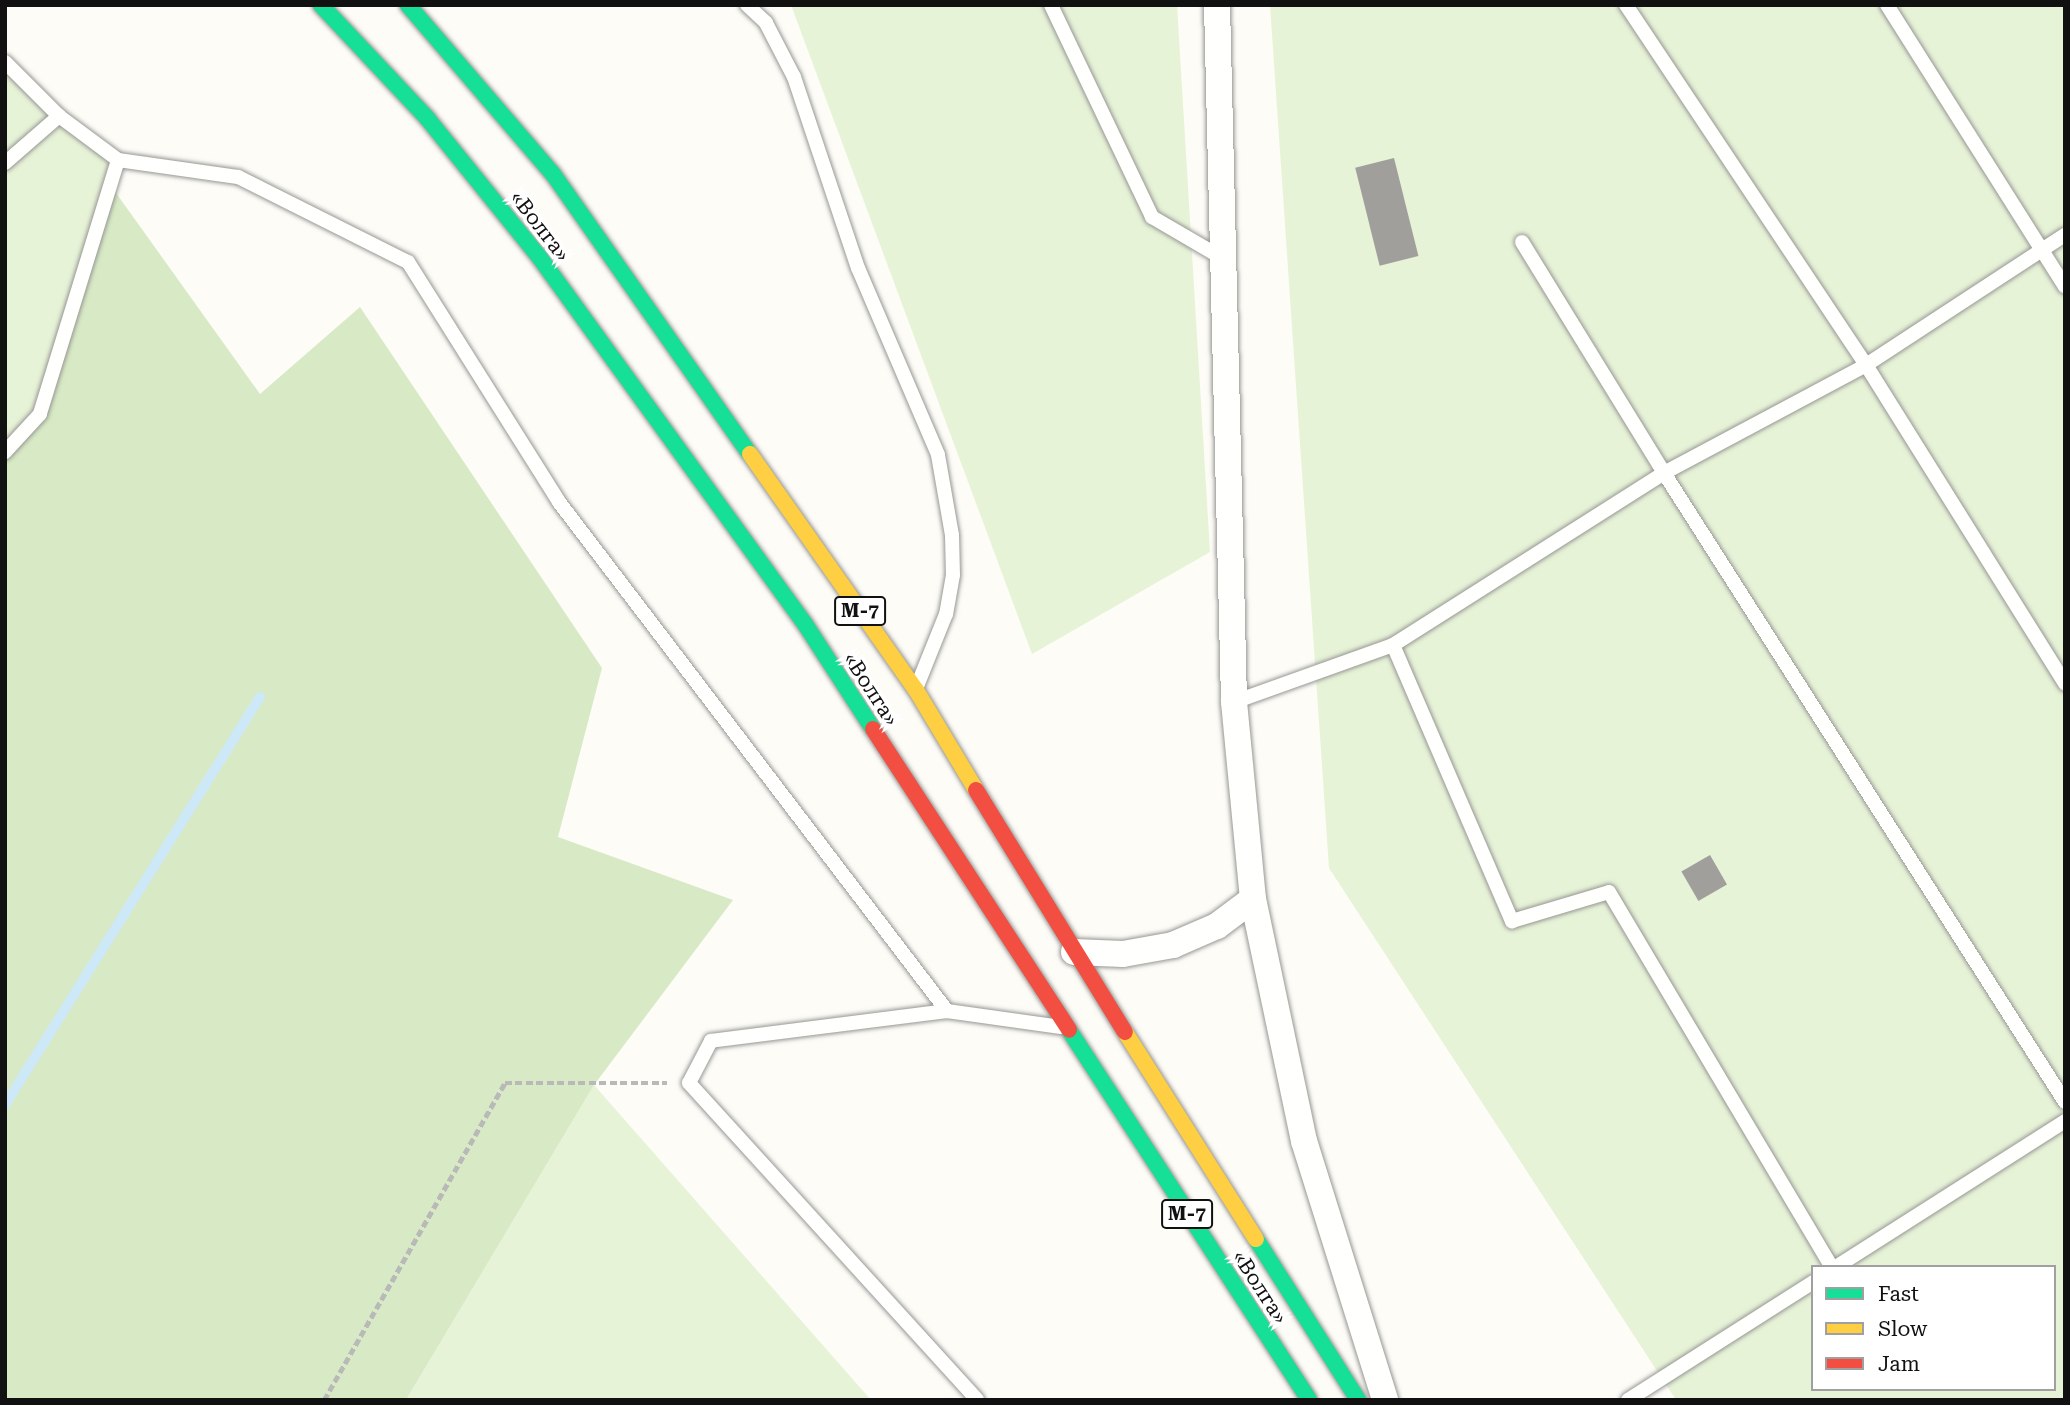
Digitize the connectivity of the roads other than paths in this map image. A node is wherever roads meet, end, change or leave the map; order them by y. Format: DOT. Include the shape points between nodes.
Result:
graph roads {
  1 [pos="321,5"];
  2 [pos="408,5"];
  3 [pos="747,5"];
  4 [pos="1051,5"];
  5 [pos="1217,5"];
  6 [pos="1626,5"];
  7 [pos="1887,5"];
  8 [pos="5,62"];
  9 [pos="59,116"];
  10 [pos="118,160"];
  11 [pos="5,163"];
  12 [pos="2065,234"];
  13 [pos="1522,242"];
  14 [pos="2040,249"];
  15 [pos="1224,259"];
  16 [pos="2065,286"];
  17 [pos="1866,366"];
  18 [pos="5,452"];
  19 [pos="1664,474"];
  20 [pos="1393,645"];
  21 [pos="2065,684"];
  22 [pos="916,690"];
  23 [pos="1234,702"];
  24 [pos="1253,899"];
  25 [pos="1074,952"];
  26 [pos="947,1011"];
  27 [pos="1066,1028"];
  28 [pos="2065,1102"];
  29 [pos="2065,1121"];
  30 [pos="1833,1265"];
  31 [pos="1837,1265"];
  32 [pos="1811,1283"];
  33 [pos="977,1400"];
  34 [pos="1309,1400"];
  35 [pos="1358,1400"];
  36 [pos="1385,1400"];
  37 [pos="1628,1400"];
  1 -- 27 [label="highway, «Волга» / М-7" via="427,118 540,258 805,624"];
  2 -- 22 [label="highway, «Волга» / М-7" via="553,174"];
  3 -- 22 [label="lane" via="766,23 794,77 858,268 938,455 952,535 953,575 946,614"];
  4 -- 15 [label="lane" via="1152,217"];
  5 -- 15 [label="street"];
  6 -- 17 [label="lane"];
  7 -- 14 [label="lane"];
  8 -- 9 [label="lane"];
  9 -- 10 [label="lane"];
  9 -- 11 [label="lane"];
  10 -- 18 [label="lane" via="40,414"];
  10 -- 26 [label="lane" via="237,177 408,262 559,502"];
  12 -- 14 [label="lane"];
  13 -- 19 [label="lane"];
  14 -- 16 [label="lane"];
  14 -- 17 [label="lane"];
  15 -- 23 [label="street"];
  17 -- 19 [label="lane"];
  17 -- 21 [label="lane"];
  19 -- 20 [label="lane"];
  19 -- 28 [label="lane"];
  20 -- 23 [label="lane"];
  20 -- 30 [label="lane" via="1512,922 1609,892"];
  22 -- 25 [label="highway, «Волга» / М-7"];
  23 -- 24 [label="street"];
  24 -- 25 [label="street" via="1217,926 1173,945 1123,954"];
  24 -- 36 [label="street" via="1304,1141"];
  25 -- 35 [label="highway, «Волга» / М-7"];
  26 -- 27 [label="lane"];
  26 -- 33 [label="lane" via="711,1041 689,1083"];
  27 -- 34 [label="highway, «Волга» / М-7"];
  29 -- 31 [label="lane"];
  32 -- 37 [label="lane"];
}
